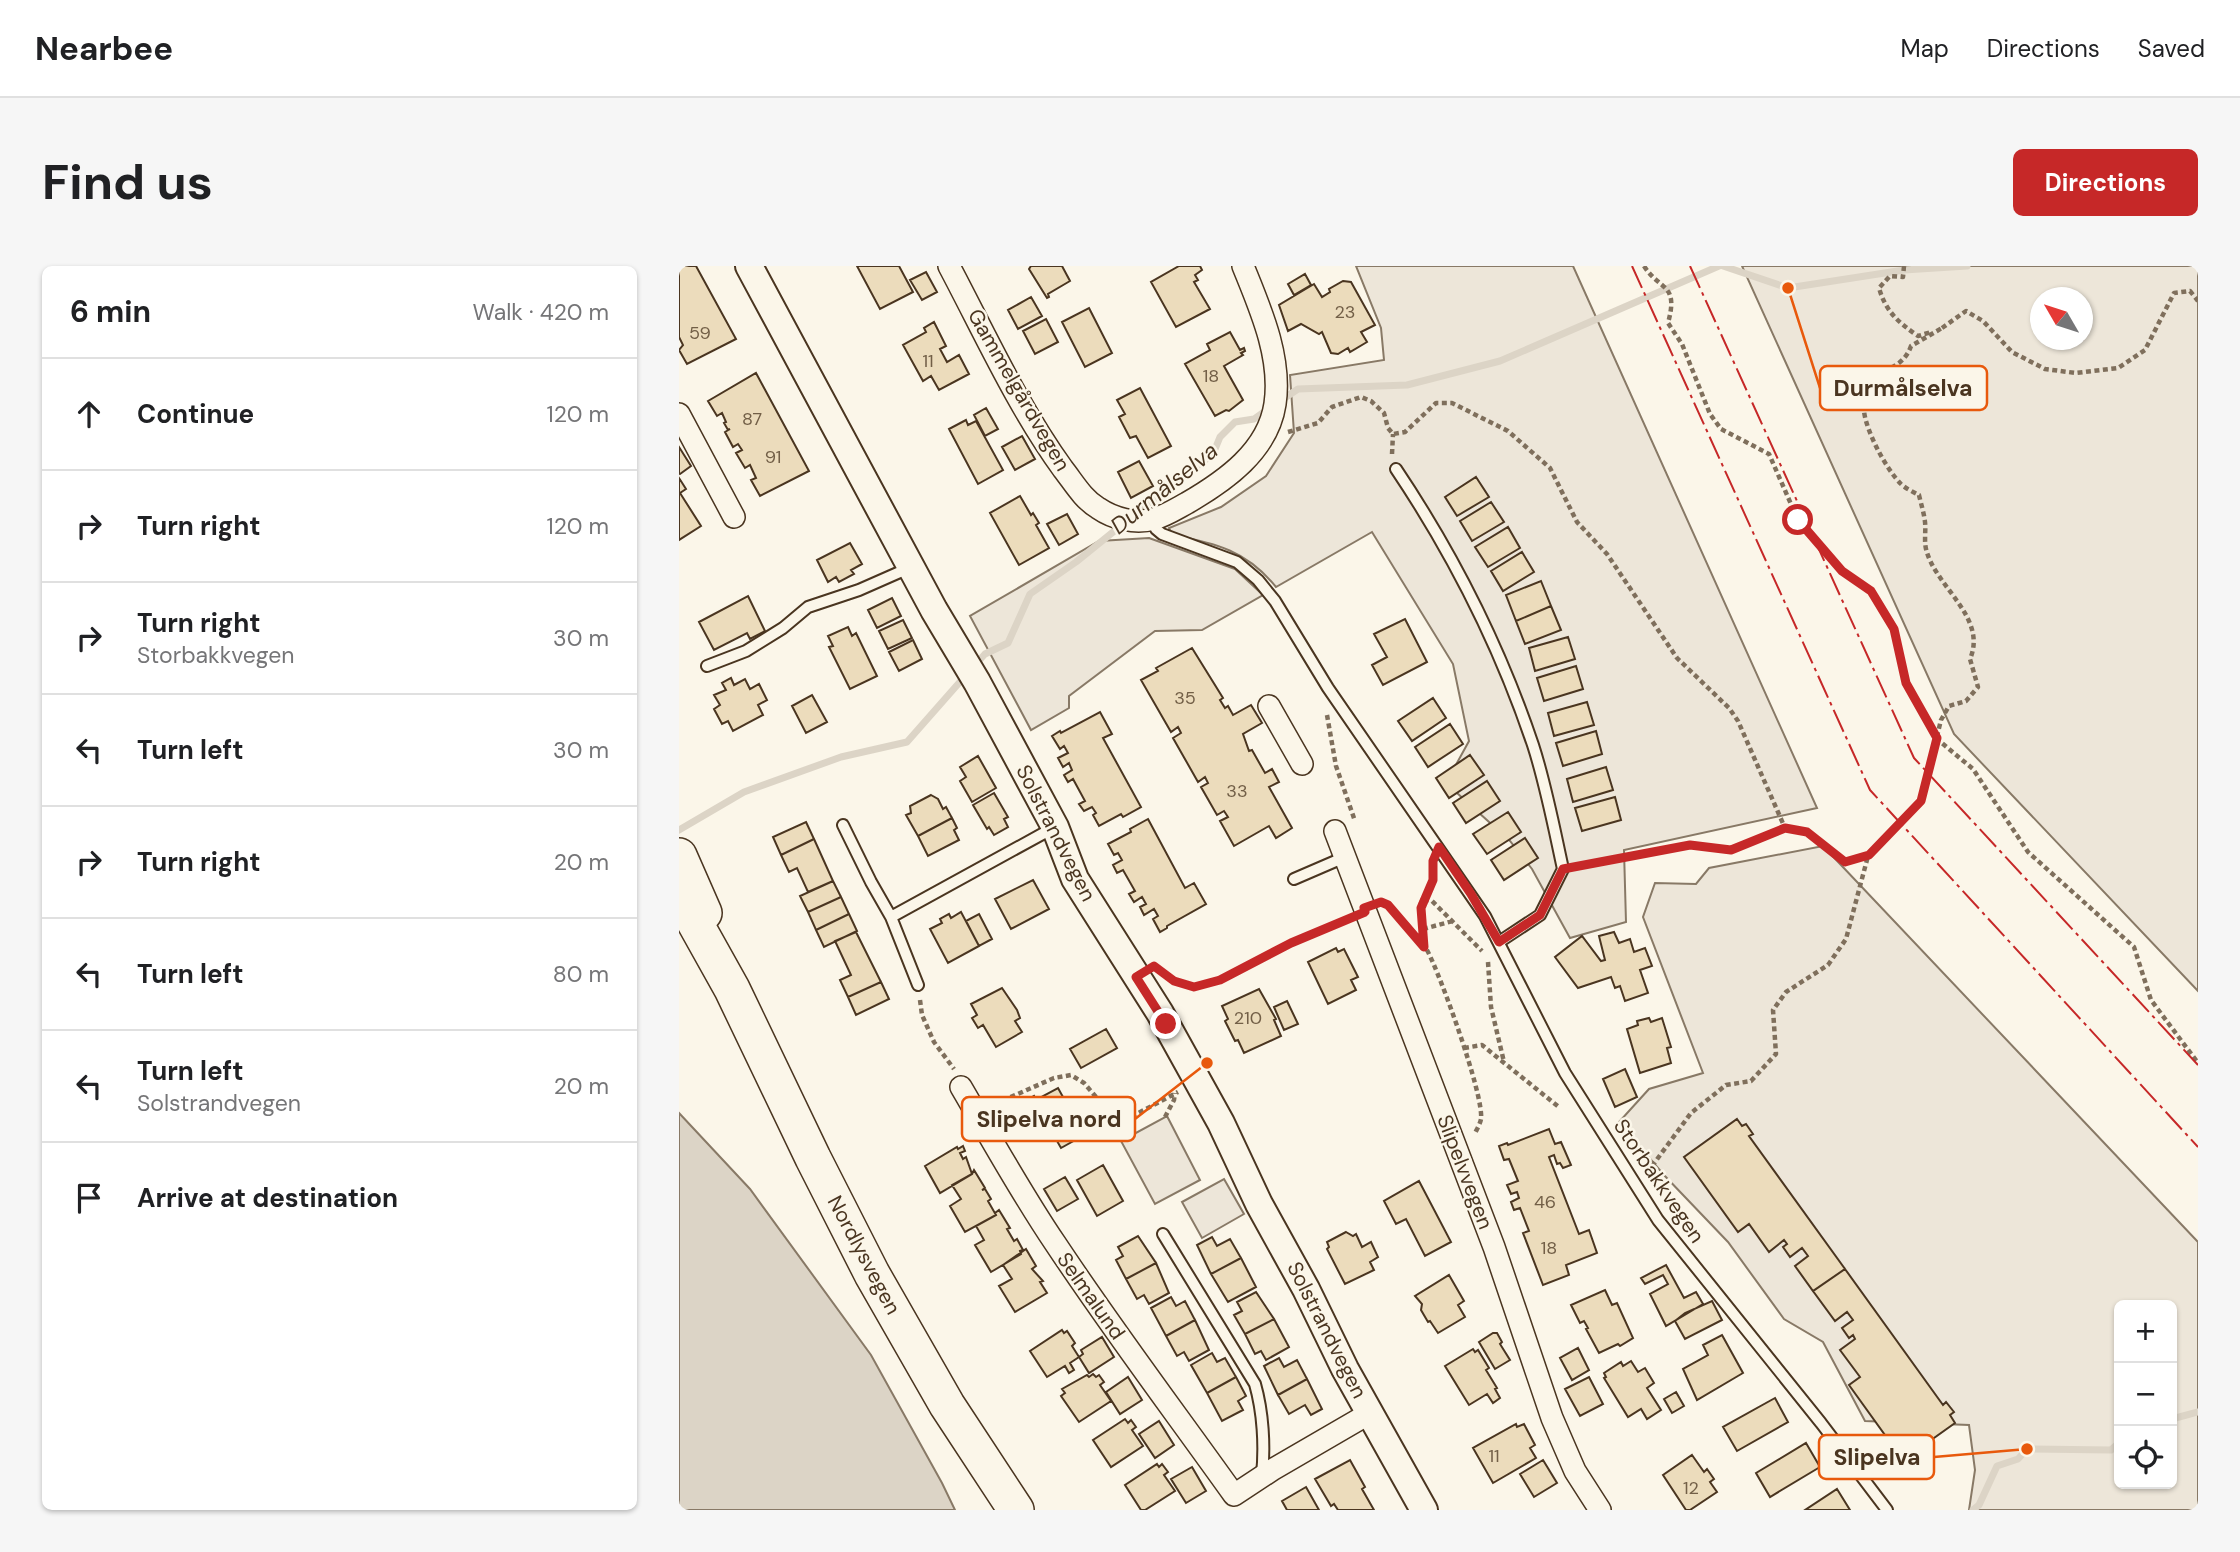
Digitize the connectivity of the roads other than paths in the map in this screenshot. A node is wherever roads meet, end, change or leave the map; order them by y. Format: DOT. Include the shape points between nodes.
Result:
graph roads {
  1 [pos="749,266"];
  2 [pos="949,266"];
  3 [pos="1243,266"];
  4 [pos="679,414"];
  5 [pos="1396,468"];
  6 [pos="734,517"];
  7 [pos="1152,520"];
  8 [pos="912,566"];
  9 [pos="707,666"];
  10 [pos="1269,706"];
  11 [pos="1302,764"];
  12 [pos="843,825"];
  13 [pos="1055,827"];
  14 [pos="1335,831"];
  15 [pos="679,856"];
  16 [pos="1345,857"];
  17 [pos="1294,879"];
  18 [pos="679,894"];
  19 [pos="891,918"];
  20 [pos="1499,942"];
  21 [pos="918,985"];
  22 [pos="732,989"];
  23 [pos="961,1087"];
  24 [pos="1163,1234"];
  25 [pos="1370,1413"];
  26 [pos="1261,1477"];
  27 [pos="1239,1503"];
  28 [pos="1016,1510"];
  29 [pos="1424,1510"];
  30 [pos="1600,1510"];
  31 [pos="1887,1510"];
  1 -- 8 [label="street, Solstrandvegen"];
  2 -- 7 [label="street, Gammelgårdvegen" via="1037,429 1079,491 1113,516"];
  3 -- 7 [label="street" via="1266,326 1275,375 1275,406 1267,429 1256,448 1224,479"];
  4 -- 6 [label="street"];
  5 -- 20 [label="lane" via="1429,518 1490,632 1534,748 1563,869 1540,915"];
  7 -- 20 [label="lane, Storbakkvegen" via="1162,534 1226,556 1247,569 1275,601"];
  8 -- 9 [label="lane" via="808,607 756,645"];
  8 -- 13 [label="street, Solstrandvegen"];
  10 -- 11 [label="street"];
  12 -- 19 [label="lane"];
  13 -- 19 [label="lane"];
  13 -- 25 [label="street, Solstrandvegen" via="1075,878 1160,1013 1186,1088"];
  14 -- 16 [label="street, Slipelvvegen"];
  15 -- 22 [label="highway, Nordlysvegen"];
  16 -- 17 [label="lane"];
  16 -- 30 [label="street, Slipelvvegen" via="1494,1247 1552,1418 1578,1477"];
  18 -- 22 [label="highway, Nordlysvegen"];
  19 -- 21 [label="lane"];
  20 -- 31 [label="lane, Storbakkvegen" via="1565,1073 1636,1188 1683,1254"];
  22 -- 28 [label="highway, Nordlysvegen" via="872,1273 947,1405"];
  23 -- 27 [label="street, Selmalund" via="1054,1242"];
  24 -- 26 [label="lane" via="1255,1384 1261,1420"];
  25 -- 26 [label="street, Selmalund"];
  25 -- 29 [label="street, Solstrandvegen"];
  26 -- 27 [label="street, Selmalund"];
}
